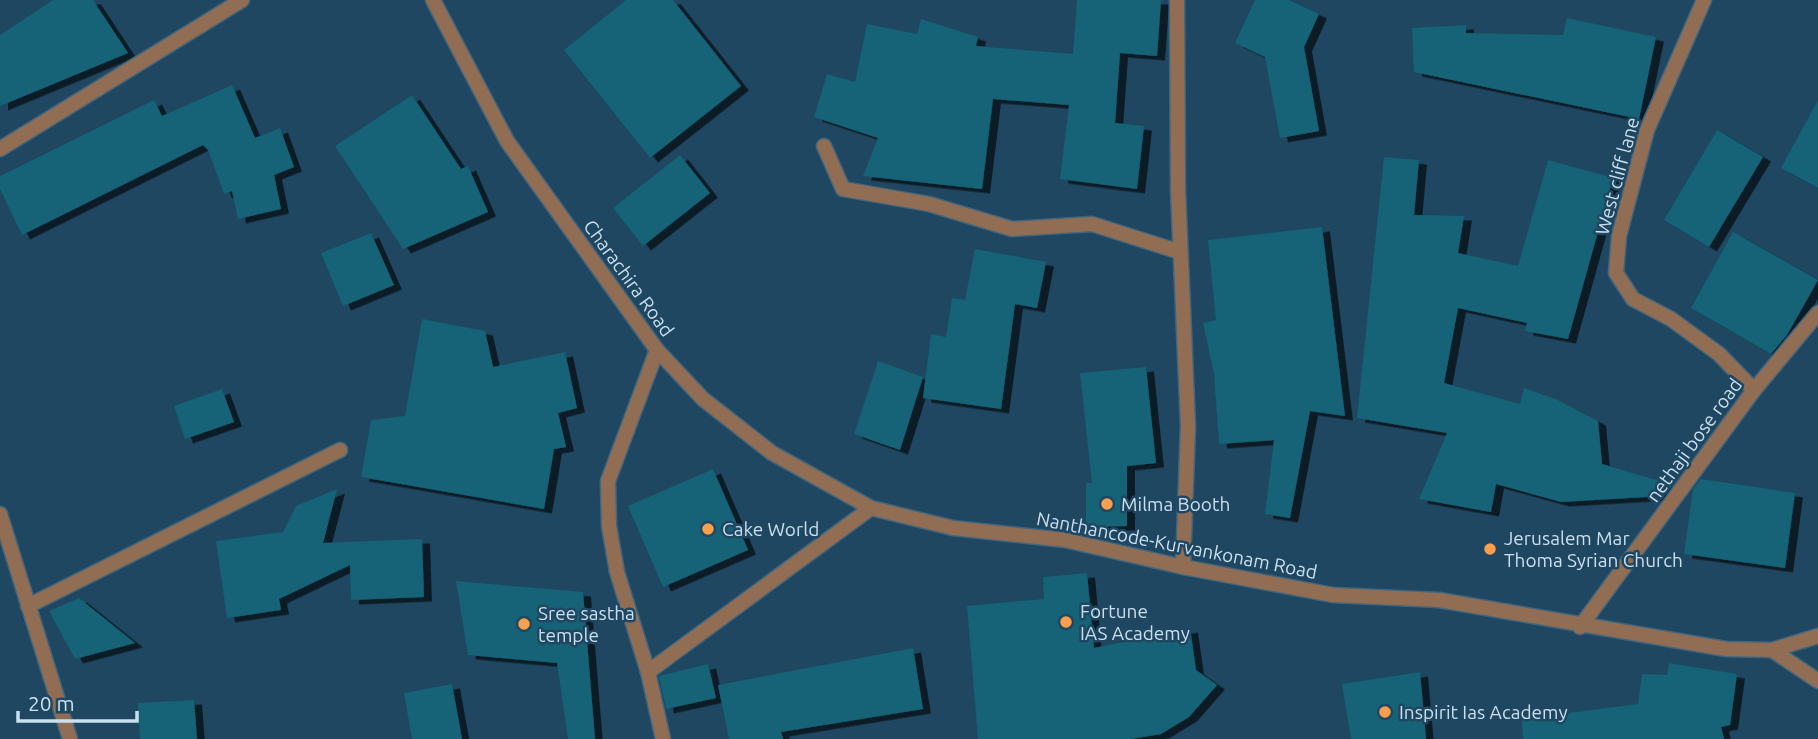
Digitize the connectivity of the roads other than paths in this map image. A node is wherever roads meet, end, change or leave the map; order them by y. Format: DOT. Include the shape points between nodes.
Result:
graph roads {
  1 [pos="242,0"];
  2 [pos="433,0"];
  3 [pos="1177,0"];
  4 [pos="1704,0"];
  5 [pos="824,146"];
  6 [pos="0,149"];
  7 [pos="1180,252"];
  8 [pos="1818,313"];
  9 [pos="657,350"];
  10 [pos="1754,390"];
  11 [pos="340,450"];
  12 [pos="871,508"];
  13 [pos="0,514"];
  14 [pos="1182,566"];
  15 [pos="28,606"];
  16 [pos="1580,627"];
  17 [pos="1818,636"];
  18 [pos="1772,649"];
  19 [pos="648,673"];
  20 [pos="1818,681"];
  21 [pos="70,739"];
  22 [pos="663,739"];
  1 -- 6 [label="street"];
  2 -- 9 [label="street, Charachira Road" via="507,142"];
  3 -- 7 [label="street"];
  4 -- 10 [label="street, West cliff lane" via="1647,130 1619,236 1616,273 1633,299 1671,319 1719,355"];
  5 -- 7 [label="street" via="844,189 929,204 1012,229 1092,224"];
  7 -- 14 [label="street" via="1188,426"];
  8 -- 10 [label="street, nethaji bose road"];
  9 -- 12 [label="street, Charachira Road" via="703,399 772,453"];
  9 -- 19 [label="street" via="608,481 617,572"];
  10 -- 16 [label="street, nethaji bose road"];
  11 -- 15 [label="street"];
  12 -- 14 [label="street, Nanthancode-Kurvankonam Road" via="953,528 1065,540"];
  12 -- 19 [label="street"];
  13 -- 15 [label="street"];
  14 -- 16 [label="street, Nanthancode-Kurvankonam Road" via="1333,594 1439,600"];
  15 -- 21 [label="street"];
  16 -- 18 [label="street, Nanthancode-Kurvankonam Road" via="1726,649"];
  17 -- 18 [label="street, Nanthancode-Kurvankonam Road"];
  18 -- 20 [label="street"];
  19 -- 22 [label="street"];
}
